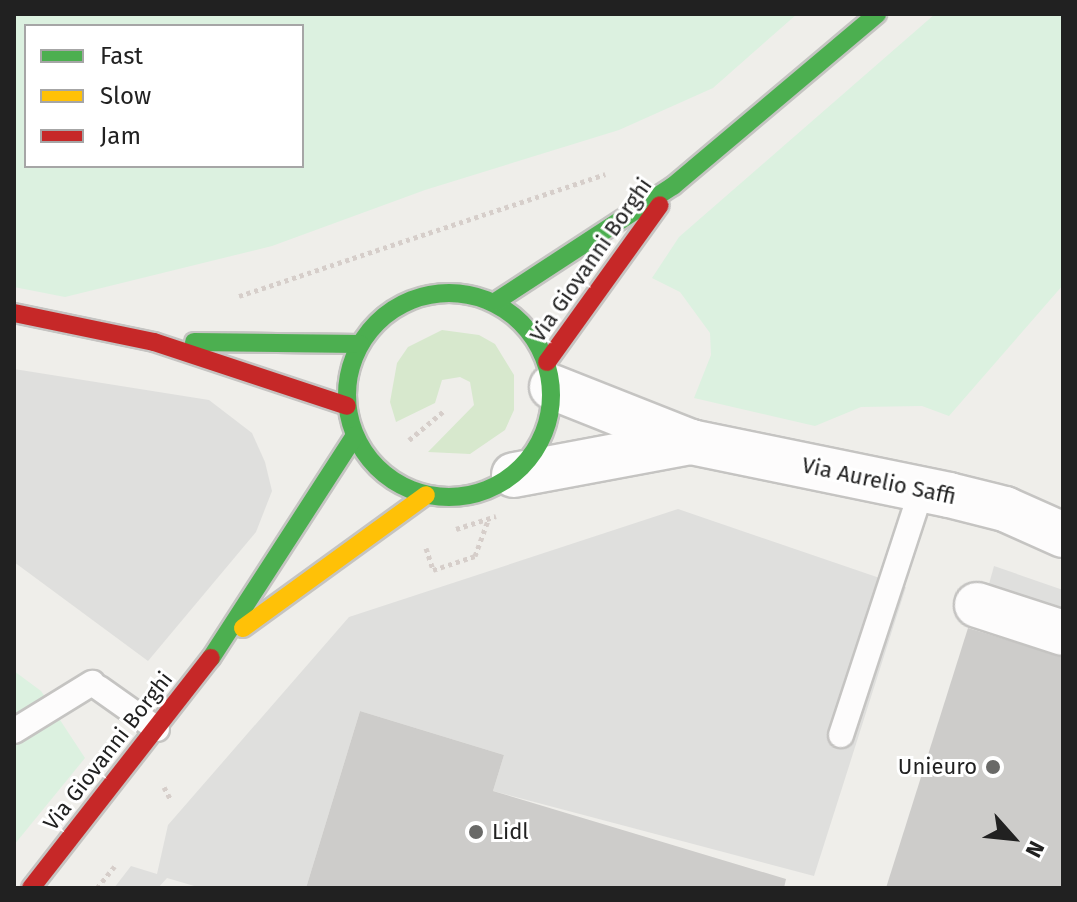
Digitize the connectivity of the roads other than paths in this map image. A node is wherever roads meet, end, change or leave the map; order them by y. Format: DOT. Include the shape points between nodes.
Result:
graph roads {
  1 [pos="877,14"];
  2 [pos="673,186"];
  3 [pos="495,302"];
  4 [pos="14,313"];
  5 [pos="154,342"];
  6 [pos="360,344"];
  7 [pos="550,374"];
  8 [pos="347,406"];
  9 [pos="355,435"];
  10 [pos="691,442"];
  11 [pos="514,475"];
  12 [pos="922,489"];
  13 [pos="426,495"];
  14 [pos="1063,535"];
  15 [pos="977,605"];
  16 [pos="1063,633"];
  17 [pos="222,644"];
  18 [pos="157,729"];
  19 [pos="14,731"];
  20 [pos="841,735"];
  21 [pos="31,888"];
  1 -- 2 [label="main road, Via Giovanni Borghi"];
  2 -- 3 [label="main road, Via Giovanni Borghi"];
  2 -- 7 [label="main road, Via Giovanni Borghi"];
  3 -- 6 [label="main road" via="466,293 435,293 405,302 379,319"];
  3 -- 7 [label="main road" via="526,328"];
  4 -- 5 [label="main road"];
  5 -- 6 [label="main road"];
  5 -- 8 [label="main road"];
  6 -- 8 [label="main road" via="349,374"];
  7 -- 10 [label="street, Via Aurelio Saffi"];
  7 -- 11 [label="main road" via="549,419 536,450"];
  8 -- 9 [label="main road"];
  9 -- 13 [label="main road" via="372,462 396,483"];
  9 -- 17 [label="main road, Via Giovanni Borghi"];
  10 -- 11 [label="street, Via Aurelio Saffi"];
  10 -- 12 [label="street, Via Aurelio Saffi"];
  11 -- 13 [label="main road" via="457,498"];
  12 -- 14 [label="street, Via Aurelio Saffi" via="1005,509"];
  12 -- 20 [label="lane"];
  13 -- 17 [label="main road, Via Giovanni Borghi"];
  15 -- 16 [label="street"];
  17 -- 18 [label="main road, Via Giovanni Borghi"];
  18 -- 19 [label="lane" via="96,686"];
  18 -- 21 [label="main road, Via Giovanni Borghi"];
}
